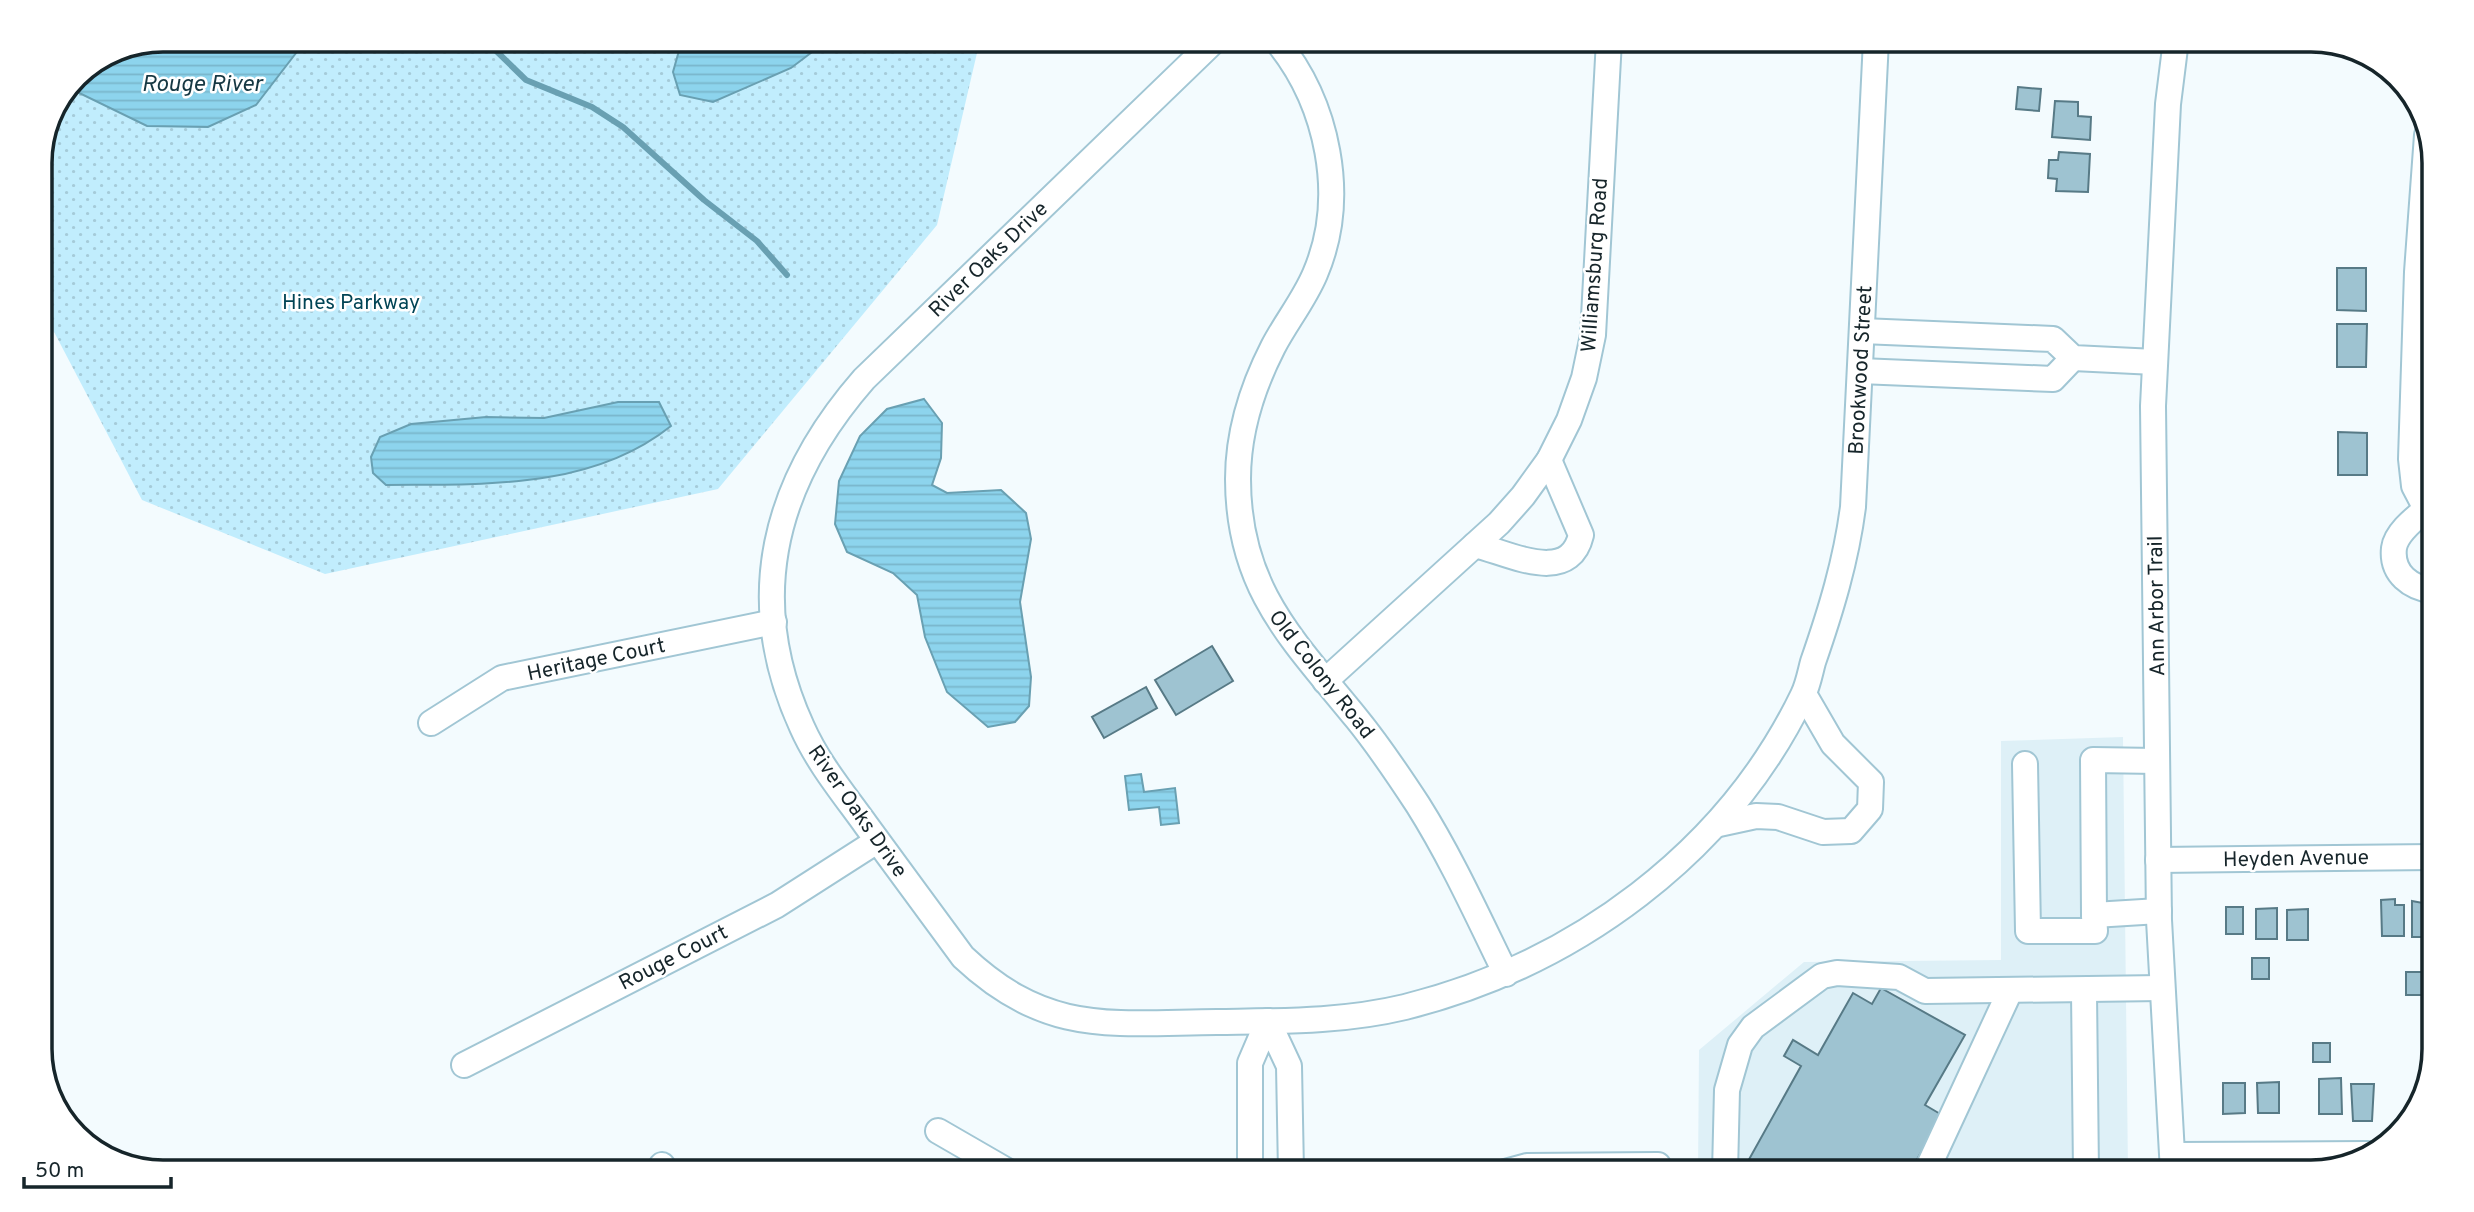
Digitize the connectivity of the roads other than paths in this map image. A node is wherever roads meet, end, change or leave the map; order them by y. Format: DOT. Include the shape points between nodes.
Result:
graph roads {
  1 [pos="1202,53"];
  2 [pos="1285,53"];
  3 [pos="1608,53"];
  4 [pos="1875,53"];
  5 [pos="2174,53"];
  6 [pos="2421,216"];
  7 [pos="1862,331"];
  8 [pos="2073,358"];
  9 [pos="2155,362"];
  10 [pos="1860,371"];
  11 [pos="1549,460"];
  12 [pos="2421,501"];
  13 [pos="2421,520"];
  14 [pos="1475,545"];
  15 [pos="2421,590"];
  16 [pos="774,622"];
  17 [pos="1325,681"];
  18 [pos="1804,694"];
  19 [pos="431,723"];
  20 [pos="2157,761"];
  21 [pos="2025,764"];
  22 [pos="1719,824"];
  23 [pos="877,841"];
  24 [pos="2422,857"];
  25 [pos="2158,860"];
  26 [pos="2159,911"];
  27 [pos="2094,915"];
  28 [pos="1506,974"];
  29 [pos="2162,989"];
  30 [pos="2010,991"];
  31 [pos="2084,992"];
  32 [pos="1268,1021"];
  33 [pos="464,1065"];
  34 [pos="938,1131"];
  35 [pos="2341,1155"];
  36 [pos="988,1160"];
  37 [pos="1250,1160"];
  38 [pos="1291,1160"];
  39 [pos="1725,1160"];
  40 [pos="1932,1160"];
  41 [pos="2086,1160"];
  42 [pos="2173,1160"];
  43 [pos="2238,1160"];
  1 -- 16 [label="street, River Oaks Drive" via="836,411 805,460 784,513 773,570"];
  2 -- 17 [label="street, Old Colony Road" via="1320,120 1331,208 1316,271 1273,346 1249,408 1240,455 1240,511 1251,564 1271,608"];
  3 -- 11 [label="street, Williamsburg Road" via="1593,335 1584,378"];
  4 -- 7 [label="street, Brookwood Street"];
  5 -- 9 [label="street, Ann Arbor Trail"];
  6 -- 12 [label="street" via="2412,459 2414,486"];
  7 -- 8 [label="street" via="2053,339"];
  7 -- 10 [label="street, Brookwood Street"];
  8 -- 9 [label="street"];
  8 -- 10 [label="street" via="2053,379"];
  9 -- 20 [label="street, Ann Arbor Trail"];
  10 -- 18 [label="street, Brookwood Street" via="1849,533 1834,601"];
  11 -- 14 [label="street, Williamsburg Road" via="1523,496"];
  11 -- 14 [label="street" via="1581,535 1569,559 1555,564"];
  13 -- 15 [label="street" via="2407,525 2394,546 2396,566 2404,579"];
  14 -- 17 [label="street, Williamsburg Road"];
  16 -- 19 [label="street, Heritage Court" via="502,678"];
  16 -- 23 [label="street, River Oaks Drive" via="780,668 803,728 826,771"];
  17 -- 28 [label="street, Old Colony Road" via="1419,806"];
  18 -- 22 [label="street, Brookwood Street" via="1769,754"];
  18 -- 22 [label="street, Brookwood Street" via="1833,744 1871,782 1870,809 1851,831 1823,832 1779,817 1756,816"];
  20 -- 25 [label="street, Ann Arbor Trail"];
  20 -- 27 [label="street" via="2093,760"];
  21 -- 27 [label="street" via="2028,931 2095,931"];
  22 -- 28 [label="street, Brookwood Street" via="1609,917"];
  23 -- 32 [label="street, River Oaks Drive" via="963,957 993,985 1022,1003 1094,1023"];
  23 -- 33 [label="street, Rouge Court" via="777,905"];
  24 -- 25 [label="street, Heyden Avenue"];
  25 -- 26 [label="street, Ann Arbor Trail"];
  26 -- 27 [label="street"];
  26 -- 29 [label="street, Ann Arbor Trail"];
  28 -- 32 [label="street, Brookwood Street" via="1403,1007 1334,1019"];
  29 -- 31 [label="street"];
  29 -- 42 [label="street, Ann Arbor Trail"];
  30 -- 31 [label="street"];
  30 -- 39 [label="street" via="1925,991 1899,977 1837,973 1807,984 1753,1027 1740,1045 1727,1090"];
  30 -- 40 [label="street"];
  31 -- 41 [label="street"];
  32 -- 37 [label="street" via="1250,1063"];
  32 -- 38 [label="street" via="1289,1066"];
  34 -- 36 [label="street"];
  35 -- 43 [label="street"];
}
